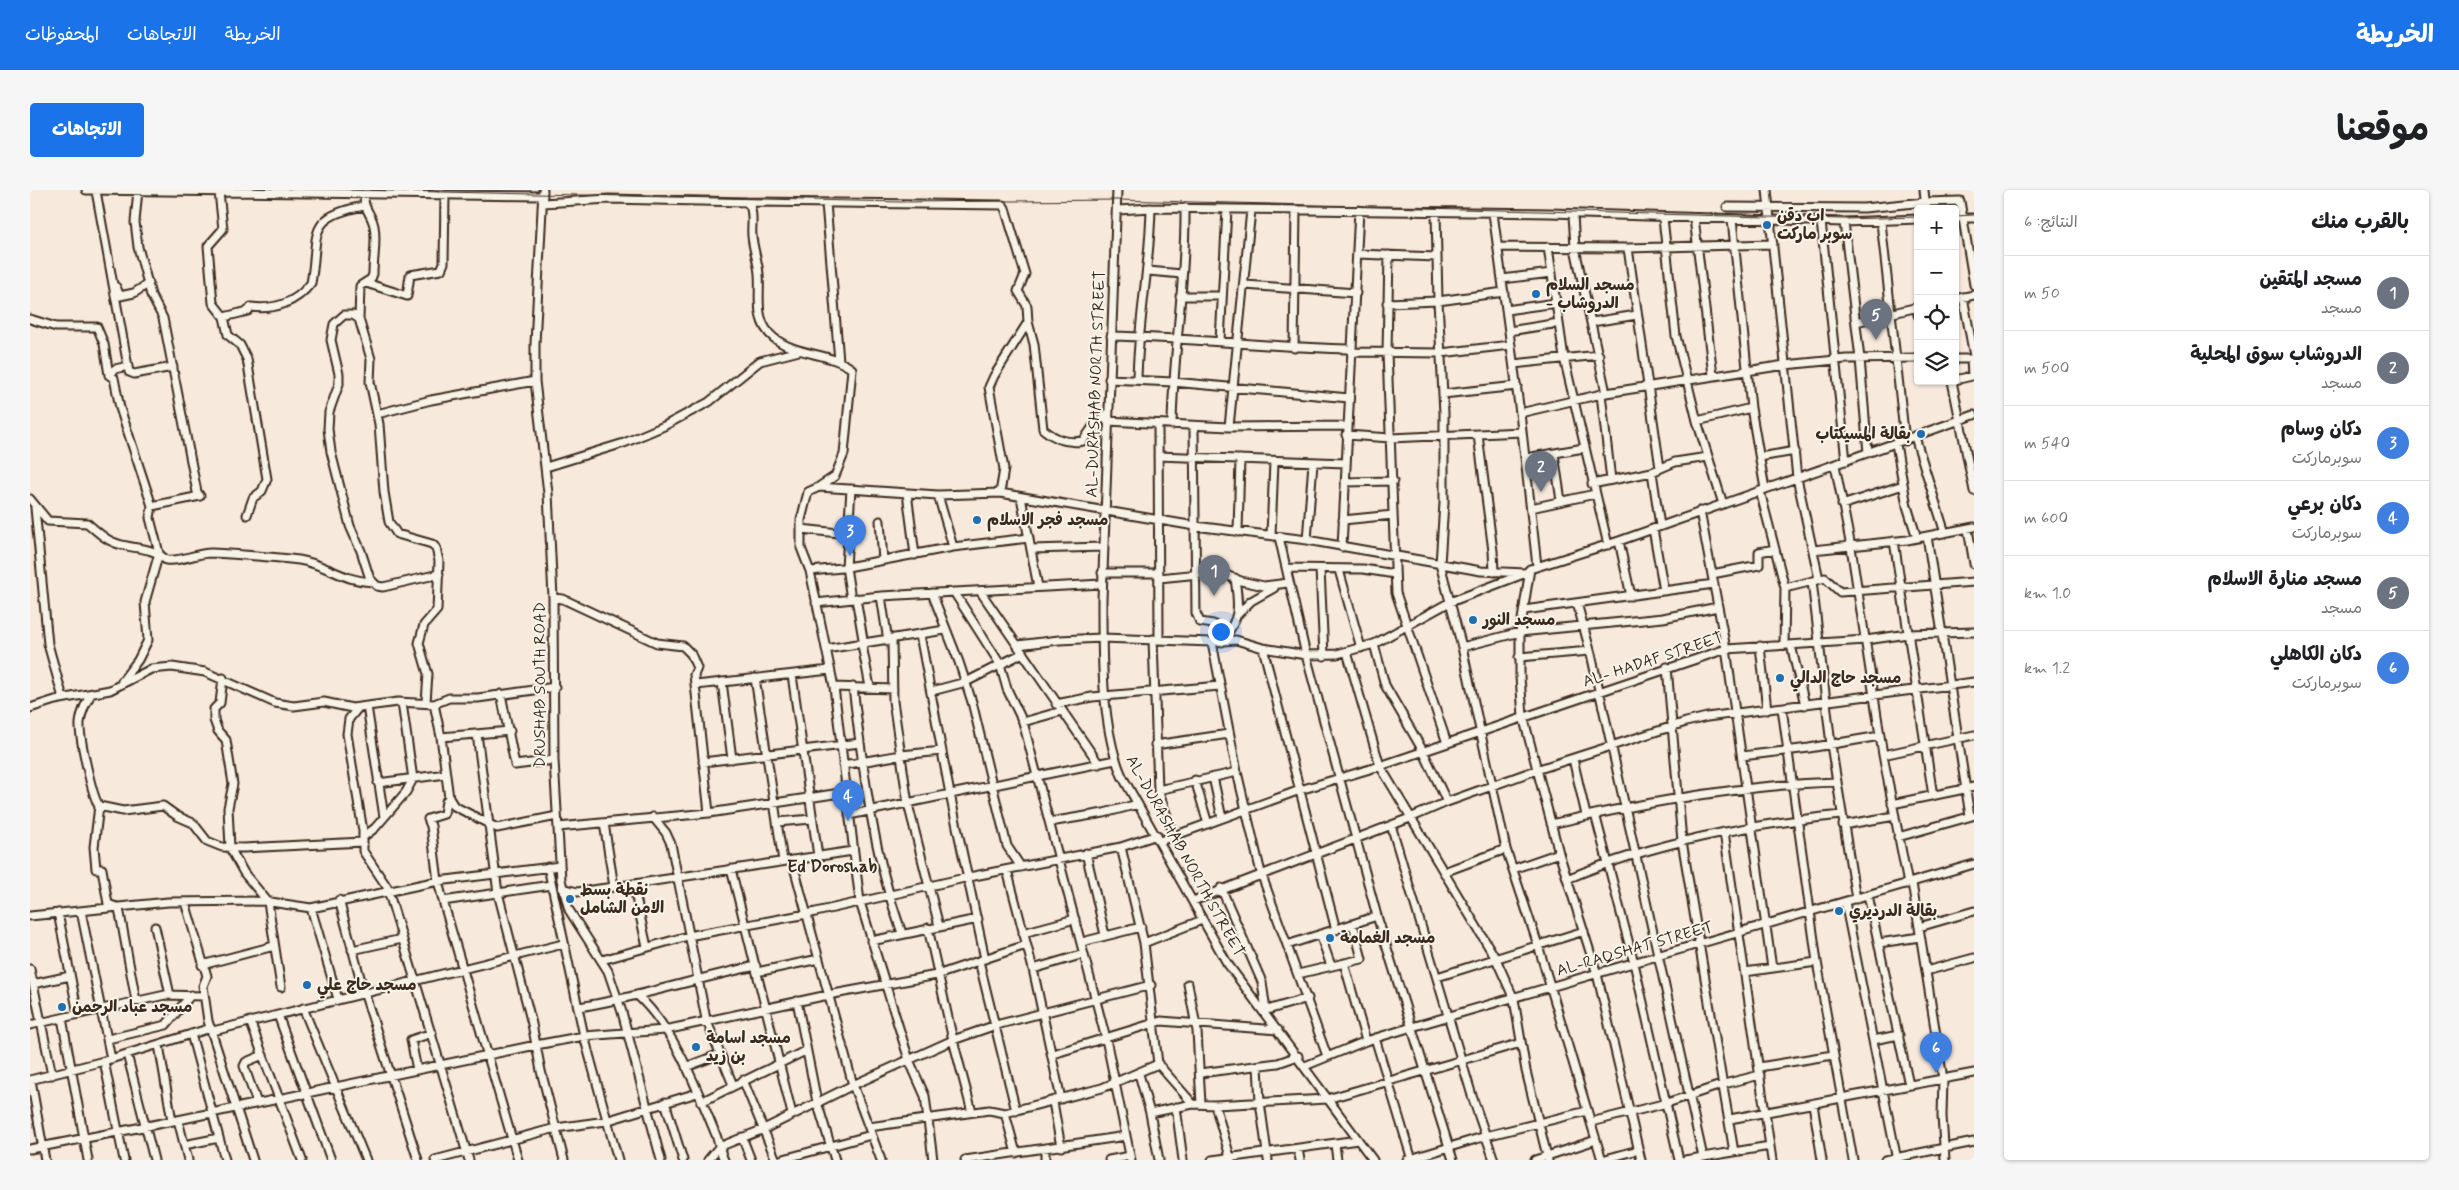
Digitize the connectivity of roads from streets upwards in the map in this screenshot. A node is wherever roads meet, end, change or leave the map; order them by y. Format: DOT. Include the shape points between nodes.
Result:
graph roads {
  1 [pos="86,190"];
  2 [pos="96,190"];
  3 [pos="138,190"];
  4 [pos="1117,190"];
  5 [pos="1767,190"];
  6 [pos="1924,190"];
  7 [pos="219,192"];
  8 [pos="366,192"];
  9 [pos="445,194"];
  10 [pos="543,196"];
  11 [pos="746,202"];
  12 [pos="826,203"];
  13 [pos="1926,205"];
  14 [pos="364,206"];
  15 [pos="1914,206"];
  16 [pos="1727,207"];
  17 [pos="1152,208"];
  18 [pos="1185,208"];
  19 [pos="1768,208"];
  20 [pos="1227,209"];
  21 [pos="1118,210"];
  22 [pos="1251,210"];
  23 [pos="1296,210"];
  24 [pos="1359,210"];
  25 [pos="1436,212"];
  26 [pos="1493,213"];
  27 [pos="1573,214"];
  28 [pos="1663,218"];
  29 [pos="1694,218"];
  30 [pos="1959,218"];
  31 [pos="1963,218"];
  32 [pos="1974,218"];
  33 [pos="1732,219"];
  34 [pos="1914,219"];
  35 [pos="1770,220"];
  36 [pos="1821,222"];
  37 [pos="1844,222"];
  38 [pos="1881,222"];
  39 [pos="1773,244"];
  40 [pos="1735,246"];
  41 [pos="1548,247"];
  42 [pos="1698,247"];
  43 [pos="1498,248"];
  44 [pos="1575,248"];
  45 [pos="1628,248"];
  46 [pos="1668,248"];
  47 [pos="1357,254"];
  48 [pos="1389,255"];
  49 [pos="1437,257"];
  50 [pos="1148,271"];
  51 [pos="1552,273"];
  52 [pos="1182,274"];
  53 [pos="112,277"];
  54 [pos="1502,279"];
  55 [pos="149,283"];
  56 [pos="366,283"];
  57 [pos="1245,285"];
  58 [pos="1974,285"];
  59 [pos="1296,288"];
  60 [pos="1504,292"];
  61 [pos="1356,293"];
  62 [pos="1974,295"];
  63 [pos="1180,296"];
  64 [pos="1222,296"];
  65 [pos="1963,297"];
  66 [pos="1959,298"];
  67 [pos="1438,301"];
  68 [pos="1387,302"];
  69 [pos="1556,303"];
  70 [pos="1506,310"];
  71 [pos="1914,310"];
  72 [pos="1891,314"];
  73 [pos="1637,315"];
  74 [pos="224,317"];
  75 [pos="30,319"];
  76 [pos="359,319"];
  77 [pos="1028,322"];
  78 [pos="1559,322"];
  79 [pos="1592,322"];
  80 [pos="1856,322"];
  81 [pos="1509,331"];
  82 [pos="1111,336"];
  83 [pos="1138,337"];
  84 [pos="1176,340"];
  85 [pos="1220,341"];
  86 [pos="1236,343"];
  87 [pos="1512,345"];
  88 [pos="1294,348"];
  89 [pos="800,351"];
  90 [pos="1352,352"];
  91 [pos="1387,352"];
  92 [pos="1441,353"];
  93 [pos="1599,355"];
  94 [pos="1564,358"];
  95 [pos="1914,358"];
  96 [pos="1973,358"];
  97 [pos="1860,359"];
  98 [pos="1896,359"];
  99 [pos="1959,359"];
  100 [pos="1835,360"];
  101 [pos="839,361"];
  102 [pos="1514,364"];
  103 [pos="1785,365"];
  104 [pos="128,366"];
  105 [pos="173,367"];
  106 [pos="1748,371"];
  107 [pos="109,375"];
  108 [pos="1713,375"];
  109 [pos="1109,379"];
  110 [pos="1137,380"];
  111 [pos="1686,380"];
  112 [pos="1959,380"];
  113 [pos="535,381"];
  114 [pos="1173,382"];
  115 [pos="1954,385"];
  116 [pos="1517,386"];
  117 [pos="1649,386"];
  118 [pos="1232,388"];
  119 [pos="1604,393"];
  120 [pos="1443,394"];
  121 [pos="1349,398"];
  122 [pos="1573,401"];
  123 [pos="1751,408"];
  124 [pos="1108,413"];
  125 [pos="1520,413"];
  126 [pos="377,414"];
  127 [pos="1974,415"];
  128 [pos="1958,420"];
  129 [pos="1107,421"];
  130 [pos="1697,421"];
  131 [pos="1158,425"];
  132 [pos="1172,425"];
  133 [pos="1194,426"];
  134 [pos="1347,426"];
  135 [pos="1229,427"];
  136 [pos="1522,432"];
  137 [pos="1346,435"];
  138 [pos="1444,435"];
  139 [pos="1478,435"];
  140 [pos="1915,437"];
  141 [pos="1391,438"];
  142 [pos="1905,441"];
  143 [pos="1896,444"];
  144 [pos="1584,448"];
  145 [pos="1794,451"];
  146 [pos="1868,453"];
  147 [pos="1554,454"];
  148 [pos="1158,456"];
  149 [pos="1708,457"];
  150 [pos="1760,457"];
  151 [pos="1195,458"];
  152 [pos="1526,458"];
  153 [pos="1240,459"];
  154 [pos="1846,461"];
  155 [pos="1274,462"];
  156 [pos="1313,463"];
  157 [pos="1346,463"];
  158 [pos="1835,465"];
  159 [pos="546,467"];
  160 [pos="1660,468"];
  161 [pos="1652,472"];
  162 [pos="1797,478"];
  163 [pos="1611,480"];
  164 [pos="1393,481"];
  165 [pos="1345,482"];
  166 [pos="1592,484"];
  167 [pos="1903,485"];
  168 [pos="819,487"];
  169 [pos="851,490"];
  170 [pos="1762,490"];
  171 [pos="1974,491"];
  172 [pos="907,493"];
  173 [pos="1000,493"];
  174 [pos="1595,494"];
  175 [pos="938,495"];
  176 [pos="1022,497"];
  177 [pos="30,498"];
  178 [pos="1561,501"];
  179 [pos="1722,504"];
  180 [pos="1842,505"];
  181 [pos="35,506"];
  182 [pos="152,506"];
  183 [pos="1531,508"];
  184 [pos="1105,510"];
  185 [pos="1700,511"];
  186 [pos="247,515"];
  187 [pos="1393,515"];
  188 [pos="1159,520"];
  189 [pos="1343,520"];
  190 [pos="880,521"];
  191 [pos="1196,526"];
  192 [pos="1657,527"];
  193 [pos="1971,528"];
  194 [pos="801,529"];
  195 [pos="1238,532"];
  196 [pos="1945,533"];
  197 [pos="848,534"];
  198 [pos="1275,536"];
  199 [pos="1928,536"];
  200 [pos="1029,538"];
  201 [pos="1917,538"];
  202 [pos="1307,540"];
  203 [pos="1619,541"];
  204 [pos="1894,541"];
  205 [pos="1608,545"];
  206 [pos="953,547"];
  207 [pos="1103,547"];
  208 [pos="1342,547"];
  209 [pos="1851,547"];
  210 [pos="1032,549"];
  211 [pos="1775,549"];
  212 [pos="1813,550"];
  213 [pos="159,553"];
  214 [pos="915,555"];
  215 [pos="1394,556"];
  216 [pos="883,560"];
  217 [pos="1440,564"];
  218 [pos="1974,564"];
  219 [pos="846,567"];
  220 [pos="1286,568"];
  221 [pos="1320,569"];
  222 [pos="1531,569"];
  223 [pos="810,570"];
  224 [pos="1339,570"];
  225 [pos="1494,572"];
  226 [pos="1195,573"];
  227 [pos="439,574"];
  228 [pos="1102,574"];
  229 [pos="1395,574"];
  230 [pos="1712,574"];
  231 [pos="1159,575"];
  232 [pos="1235,578"];
  233 [pos="1819,579"];
  234 [pos="1812,581"];
  235 [pos="372,582"];
  236 [pos="1974,582"];
  237 [pos="1288,583"];
  238 [pos="1102,584"];
  239 [pos="1714,584"];
  240 [pos="1936,584"];
  241 [pos="1038,586"];
  242 [pos="1278,586"];
  243 [pos="1901,586"];
  244 [pos="1785,588"];
  245 [pos="1858,590"];
  246 [pos="980,591"];
  247 [pos="1664,591"];
  248 [pos="954,592"];
  249 [pos="932,593"];
  250 [pos="881,596"];
  251 [pos="1630,596"];
  252 [pos="553,598"];
  253 [pos="854,598"];
  254 [pos="1450,602"];
  255 [pos="816,603"];
  256 [pos="1577,603"];
  257 [pos="1718,607"];
  258 [pos="1524,610"];
  259 [pos="1238,614"];
  260 [pos="1583,625"];
  261 [pos="1406,628"];
  262 [pos="945,630"];
  263 [pos="1520,632"];
  264 [pos="1942,632"];
  265 [pos="1974,632"];
  266 [pos="1908,634"];
  267 [pos="920,635"];
  268 [pos="1102,638"];
  269 [pos="1156,639"];
  270 [pos="890,640"];
  271 [pos="1866,640"];
  272 [pos="1217,642"];
  273 [pos="1374,644"];
  274 [pos="1820,644"];
  275 [pos="863,645"];
  276 [pos="1788,645"];
  277 [pos="1018,646"];
  278 [pos="1760,646"];
  279 [pos="1462,647"];
  280 [pos="1262,648"];
  281 [pos="1361,648"];
  282 [pos="826,649"];
  283 [pos="1726,649"];
  284 [pos="1590,651"];
  285 [pos="1347,652"];
  286 [pos="1023,653"];
  287 [pos="1306,655"];
  288 [pos="1324,656"];
  289 [pos="1519,657"];
  290 [pos="1000,664"];
  291 [pos="1667,667"];
  292 [pos="830,670"];
  293 [pos="792,675"];
  294 [pos="223,678"];
  295 [pos="755,678"];
  296 [pos="722,682"];
  297 [pos="966,682"];
  298 [pos="1974,682"];
  299 [pos="696,685"];
  300 [pos="1951,685"];
  301 [pos="118,686"];
  302 [pos="1220,686"];
  303 [pos="555,687"];
  304 [pos="834,687"];
  305 [pos="853,687"];
  306 [pos="870,687"];
  307 [pos="893,689"];
  308 [pos="1916,690"];
  309 [pos="932,691"];
  310 [pos="1599,691"];
  311 [pos="1155,693"];
  312 [pos="91,694"];
  313 [pos="501,694"];
  314 [pos="1106,696"];
  315 [pos="1874,696"];
  316 [pos="63,698"];
  317 [pos="426,702"];
  318 [pos="402,703"];
  319 [pos="1825,703"];
  320 [pos="434,704"];
  321 [pos="1056,704"];
  322 [pos="367,706"];
  323 [pos="1805,706"];
  324 [pos="30,708"];
  325 [pos="358,708"];
  326 [pos="1782,708"];
  327 [pos="1767,710"];
  328 [pos="1062,711"];
  329 [pos="1736,713"];
  330 [pos="1523,716"];
  331 [pos="1022,722"];
  332 [pos="1671,728"];
  333 [pos="510,731"];
  334 [pos="1481,731"];
  335 [pos="477,734"];
  336 [pos="1229,734"];
  337 [pos="1974,735"];
  338 [pos="1880,736"];
  339 [pos="441,737"];
  340 [pos="1958,738"];
  341 [pos="860,743"];
  342 [pos="1447,743"];
  343 [pos="840,744"];
  344 [pos="1155,745"];
  345 [pos="1830,745"];
  346 [pos="1925,746"];
  347 [pos="1612,747"];
  348 [pos="802,749"];
  349 [pos="1788,750"];
  350 [pos="942,751"];
  351 [pos="1424,751"];
  352 [pos="766,754"];
  353 [pos="901,755"];
  354 [pos="1883,755"];
  355 [pos="1742,756"];
  356 [pos="732,759"];
  357 [pos="1573,759"];
  358 [pos="554,760"];
  359 [pos="1115,760"];
  360 [pos="862,761"];
  361 [pos="703,762"];
  362 [pos="1099,764"];
  363 [pos="843,765"];
  364 [pos="1380,766"];
  365 [pos="1536,770"];
  366 [pos="1237,772"];
  367 [pos="446,774"];
  368 [pos="1038,776"];
  369 [pos="1213,777"];
  370 [pos="1340,778"];
  371 [pos="413,779"];
  372 [pos="1196,780"];
  373 [pos="1836,782"];
  374 [pos="378,783"];
  375 [pos="1794,784"];
  376 [pos="992,786"];
  377 [pos="1492,787"];
  378 [pos="1970,788"];
  379 [pos="1746,789"];
  380 [pos="1158,790"];
  381 [pos="1300,790"];
  382 [pos="847,792"];
  383 [pos="950,794"];
  384 [pos="1933,796"];
  385 [pos="449,798"];
  386 [pos="809,798"];
  387 [pos="1677,798"];
  388 [pos="1447,802"];
  389 [pos="774,803"];
  390 [pos="908,804"];
  391 [pos="1138,804"];
  392 [pos="1892,804"];
  393 [pos="99,806"];
  394 [pos="1625,807"];
  395 [pos="1245,809"];
  396 [pos="870,812"];
  397 [pos="709,813"];
  398 [pos="1595,814"];
  399 [pos="849,815"];
  400 [pos="1586,815"];
  401 [pos="1841,815"];
  402 [pos="557,816"];
  403 [pos="1895,816"];
  404 [pos="1972,816"];
  405 [pos="384,817"];
  406 [pos="653,817"];
  407 [pos="1222,818"];
  408 [pos="1410,818"];
  409 [pos="812,819"];
  410 [pos="1798,820"];
  411 [pos="777,822"];
  412 [pos="1050,822"];
  413 [pos="488,823"];
  414 [pos="604,823"];
  415 [pos="1208,824"];
  416 [pos="1551,824"];
  417 [pos="1391,825"];
  418 [pos="1843,825"];
  419 [pos="1752,826"];
  420 [pos="558,827"];
  421 [pos="1724,832"];
  422 [pos="1174,836"];
  423 [pos="1898,837"];
  424 [pos="1158,838"];
  425 [pos="1356,838"];
  426 [pos="363,839"];
  427 [pos="1682,841"];
  428 [pos="1121,847"];
  429 [pos="230,848"];
  430 [pos="1506,849"];
  431 [pos="853,851"];
  432 [pos="1558,852"];
  433 [pos="1086,853"];
  434 [pos="1316,853"];
  435 [pos="1636,853"];
  436 [pos="818,856"];
  437 [pos="1060,859"];
  438 [pos="792,860"];
  439 [pos="783,862"];
  440 [pos="1606,863"];
  441 [pos="1974,864"];
  442 [pos="560,866"];
  443 [pos="548,867"];
  444 [pos="1021,867"];
  445 [pos="1513,869"];
  446 [pos="731,870"];
  447 [pos="1007,870"];
  448 [pos="494,872"];
  449 [pos="1444,872"];
  450 [pos="1260,873"];
  451 [pos="677,877"];
  452 [pos="969,877"];
  453 [pos="1567,879"];
  454 [pos="438,880"];
  455 [pos="633,884"];
  456 [pos="1910,884"];
  457 [pos="551,885"];
  458 [pos="928,887"];
  459 [pos="562,888"];
  460 [pos="614,888"];
  461 [pos="1221,888"];
  462 [pos="388,892"];
  463 [pos="498,893"];
  464 [pos="1868,895"];
  465 [pos="889,896"];
  466 [pos="1856,899"];
  467 [pos="339,900"];
  468 [pos="444,901"];
  469 [pos="1193,901"];
  470 [pos="185,902"];
  471 [pos="268,902"];
  472 [pos="860,902"];
  473 [pos="1845,902"];
  474 [pos="119,908"];
  475 [pos="311,908"];
  476 [pos="80,911"];
  477 [pos="1974,911"];
  478 [pos="1811,912"];
  479 [pos="58,913"];
  480 [pos="808,914"];
  481 [pos="30,916"];
  482 [pos="1377,916"];
  483 [pos="978,919"];
  484 [pos="1075,919"];
  485 [pos="1202,920"];
  486 [pos="745,924"];
  487 [pos="1353,924"];
  488 [pos="939,926"];
  489 [pos="1141,926"];
  490 [pos="1766,926"];
  491 [pos="155,927"];
  492 [pos="1919,927"];
  493 [pos="928,928"];
  494 [pos="1336,930"];
  495 [pos="1584,931"];
  496 [pos="902,933"];
  497 [pos="1023,933"];
  498 [pos="1741,933"];
  499 [pos="1320,934"];
  500 [pos="1105,935"];
  501 [pos="688,936"];
  502 [pos="1920,937"];
  503 [pos="402,939"];
  504 [pos="871,941"];
  505 [pos="1082,942"];
  506 [pos="1879,943"];
  507 [pos="564,944"];
  508 [pos="1144,944"];
  509 [pos="1287,944"];
  510 [pos="1538,944"];
  511 [pos="1026,945"];
  512 [pos="1699,945"];
  513 [pos="274,946"];
  514 [pos="647,947"];
  515 [pos="352,950"];
  516 [pos="1084,954"];
  517 [pos="1659,956"];
  518 [pos="514,957"];
  519 [pos="1974,958"];
  520 [pos="819,959"];
  521 [pos="1496,959"];
  522 [pos="602,960"];
  523 [pos="982,960"];
  524 [pos="1817,962"];
  525 [pos="1344,963"];
  526 [pos="1634,963"];
  527 [pos="202,965"];
  528 [pos="1331,966"];
  529 [pos="1772,968"];
  530 [pos="30,969"];
  531 [pos="756,969"];
  532 [pos="1033,969"];
  533 [pos="463,970"];
  534 [pos="1926,971"];
  535 [pos="1745,972"];
  536 [pos="1298,974"];
  537 [pos="1597,974"];
  538 [pos="937,975"];
  539 [pos="70,976"];
  540 [pos="1437,977"];
  541 [pos="698,978"];
  542 [pos="414,980"];
  543 [pos="33,984"];
  544 [pos="1188,984"];
  545 [pos="885,985"];
  546 [pos="1151,985"];
  547 [pos="281,987"];
  548 [pos="1551,988"];
  549 [pos="364,992"];
  550 [pos="170,995"];
  551 [pos="191,995"];
  552 [pos="636,995"];
  553 [pos="828,995"];
  554 [pos="204,996"];
  555 [pos="1308,998"];
  556 [pos="1514,998"];
  557 [pos="338,999"];
  558 [pos="1095,999"];
  559 [pos="136,1001"];
  560 [pos="619,1001"];
  561 [pos="796,1001"];
  562 [pos="579,1007"];
  563 [pos="303,1008"];
  564 [pos="766,1008"];
  565 [pos="101,1009"];
  566 [pos="1265,1011"];
  567 [pos="1042,1013"];
  568 [pos="78,1014"];
  569 [pos="278,1015"];
  570 [pos="1449,1017"];
  571 [pos="62,1018"];
  572 [pos="706,1020"];
  573 [pos="250,1021"];
  574 [pos="1155,1022"];
  575 [pos="41,1023"];
  576 [pos="1196,1024"];
  577 [pos="30,1025"];
  578 [pos="996,1025"];
  579 [pos="1412,1027"];
  580 [pos="212,1030"];
  581 [pos="665,1030"];
  582 [pos="1278,1030"];
  583 [pos="432,1033"];
  584 [pos="628,1033"];
  585 [pos="191,1034"];
  586 [pos="1899,1035"];
  587 [pos="584,1036"];
  588 [pos="1375,1038"];
  589 [pos="108,1039"];
  590 [pos="1106,1039"];
  591 [pos="952,1040"];
  592 [pos="1873,1040"];
  593 [pos="1366,1041"];
  594 [pos="1521,1043"];
  595 [pos="159,1045"];
  596 [pos="536,1045"];
  597 [pos="805,1051"];
  598 [pos="128,1054"];
  599 [pos="720,1054"];
  600 [pos="1052,1054"];
  601 [pos="263,1055"];
  602 [pos="1833,1055"];
  603 [pos="489,1056"];
  604 [pos="1298,1056"];
  605 [pos="1327,1056"];
  606 [pos="1462,1059"];
  607 [pos="107,1060"];
  608 [pos="908,1060"];
  609 [pos="779,1062"];
  610 [pos="1158,1064"];
  611 [pos="441,1065"];
  612 [pos="1258,1066"];
  613 [pos="1306,1066"];
  614 [pos="686,1067"];
  615 [pos="73,1069"];
  616 [pos="417,1070"];
  617 [pos="1427,1070"];
  618 [pos="1759,1071"];
  619 [pos="1200,1073"];
  620 [pos="1974,1073"];
  621 [pos="1139,1074"];
  622 [pos="52,1075"];
  623 [pos="390,1076"];
  624 [pos="31,1080"];
  625 [pos="743,1080"];
  626 [pos="1386,1080"];
  627 [pos="1943,1080"];
  628 [pos="1116,1082"];
  629 [pos="1724,1084"];
  630 [pos="853,1085"];
  631 [pos="1909,1085"];
  632 [pos="733,1086"];
  633 [pos="335,1087"];
  634 [pos="1883,1090"];
  635 [pos="307,1092"];
  636 [pos="697,1093"];
  637 [pos="1690,1096"];
  638 [pos="1328,1098"];
  639 [pos="1842,1098"];
  640 [pos="279,1099"];
  641 [pos="1061,1099"];
  642 [pos="665,1102"];
  643 [pos="701,1102"];
  644 [pos="817,1102"];
  645 [pos="1052,1102"];
  646 [pos="1260,1102"];
  647 [pos="1667,1102"];
  648 [pos="257,1103"];
  649 [pos="1197,1104"];
  650 [pos="1813,1104"];
  651 [pos="1215,1105"];
  652 [pos="1176,1107"];
  653 [pos="237,1108"];
  654 [pos="647,1108"];
  655 [pos="1016,1111"];
  656 [pos="1587,1111"];
  657 [pos="972,1112"];
  658 [pos="1628,1112"];
  659 [pos="213,1113"];
  660 [pos="1005,1113"];
  661 [pos="1150,1113"];
  662 [pos="1764,1113"];
  663 [pos="792,1114"];
  664 [pos="928,1118"];
  665 [pos="1730,1119"];
  666 [pos="175,1121"];
  667 [pos="606,1121"];
  668 [pos="1539,1122"];
  669 [pos="1591,1122"];
  670 [pos="146,1126"];
  671 [pos="869,1127"];
  672 [pos="556,1128"];
  673 [pos="764,1129"];
  674 [pos="117,1131"];
  675 [pos="871,1135"];
  676 [pos="1126,1136"];
  677 [pos="1486,1136"];
  678 [pos="742,1137"];
  679 [pos="85,1138"];
  680 [pos="219,1138"];
  681 [pos="512,1139"];
  682 [pos="1358,1140"];
  683 [pos="1596,1140"];
  684 [pos="1974,1142"];
  685 [pos="1335,1144"];
  686 [pos="184,1145"];
  687 [pos="830,1145"];
  688 [pos="42,1146"];
  689 [pos="1770,1146"];
  690 [pos="719,1147"];
  691 [pos="1061,1147"];
  692 [pos="30,1148"];
  693 [pos="1449,1148"];
  694 [pos="1045,1149"];
  695 [pos="1298,1149"];
  696 [pos="1944,1149"];
  697 [pos="1638,1150"];
  698 [pos="467,1152"];
  699 [pos="1734,1152"];
  700 [pos="1016,1153"];
  701 [pos="1267,1156"];
  702 [pos="1703,1157"];
  703 [pos="1718,1157"];
  704 [pos="1006,1158"];
  705 [pos="1131,1158"];
  706 [pos="1547,1158"];
  707 [pos="1231,1159"];
  708 [pos="1897,1159"];
  709 [pos="44,1160"];
  710 [pos="88,1160"];
  711 [pos="124,1160"];
  712 [pos="154,1160"];
  713 [pos="188,1160"];
  714 [pos="225,1160"];
  715 [pos="252,1160"];
  716 [pos="302,1160"];
  717 [pos="331,1160"];
  718 [pos="366,1160"];
  719 [pos="418,1160"];
  720 [pos="435,1160"];
  721 [pos="469,1160"];
  722 [pos="518,1160"];
  723 [pos="564,1160"];
  724 [pos="618,1160"];
  725 [pos="661,1160"];
  726 [pos="683,1160"];
  727 [pos="708,1160"];
  728 [pos="724,1160"];
  729 [pos="752,1160"];
  730 [pos="776,1160"];
  731 [pos="780,1160"];
  732 [pos="835,1160"];
  733 [pos="881,1160"];
  734 [pos="933,1160"];
  735 [pos="969,1160"];
  736 [pos="1045,1160"];
  737 [pos="1109,1160"];
  738 [pos="1159,1160"];
  739 [pos="1183,1160"];
  740 [pos="1212,1160"];
  741 [pos="1300,1160"];
  742 [pos="1337,1160"];
  743 [pos="1373,1160"];
  744 [pos="1410,1160"];
  745 [pos="1453,1160"];
  746 [pos="1494,1160"];
  747 [pos="1535,1160"];
  748 [pos="1641,1160"];
  749 [pos="1679,1160"];
  750 [pos="1685,1160"];
  751 [pos="1772,1160"];
  752 [pos="1822,1160"];
  753 [pos="1854,1160"];
  754 [pos="1885,1160"];
  755 [pos="1945,1160"];
  1 -- 2 [label="street"];
  2 -- 3 [label="street"];
  2 -- 53 [label="street"];
  3 -- 7 [label="street"];
  3 -- 55 [label="street" via="135,222"];
  4 -- 21 [label="street, AL-DURASHAB NORTH STREET"];
  5 -- 19 [label="street"];
  6 -- 13 [label="street"];
  7 -- 8 [label="street"];
  7 -- 74 [label="street" via="223,229 210,243 209,268 213,303"];
  8 -- 9 [label="street"];
  8 -- 14 [label="street"];
  9 -- 10 [label="street"];
  9 -- 56 [label="street" via="444,263 440,270 410,275 407,296"];
  10 -- 11 [label="street"];
  10 -- 113 [label="street, DRUSHAB SOUTH ROAD" via="534,344"];
  11 -- 12 [label="street"];
  11 -- 89 [label="street" via="751,210 763,326 775,338"];
  12 -- 77 [label="street" via="1003,205 1025,274 1018,291 1027,306"];
  12 -- 101 [label="street"];
  13 -- 31 [label="street" via="1960,201"];
  14 -- 56 [label="street" via="375,233 373,274"];
  14 -- 74 [label="street" via="337,212 320,226 315,238 311,283 294,298 276,307 251,308"];
  15 -- 19 [label="street"];
  16 -- 19 [label="street"];
  17 -- 18 [label="street"];
  17 -- 21 [label="street"];
  17 -- 50 [label="street"];
  18 -- 20 [label="street"];
  18 -- 52 [label="street"];
  19 -- 35 [label="street"];
  20 -- 22 [label="street"];
  20 -- 64 [label="street"];
  21 -- 82 [label="street, AL-DURASHAB NORTH STREET"];
  22 -- 23 [label="street"];
  22 -- 57 [label="street"];
  23 -- 24 [label="street"];
  23 -- 59 [label="street"];
  24 -- 25 [label="street"];
  24 -- 47 [label="street"];
  25 -- 26 [label="street"];
  25 -- 49 [label="street"];
  26 -- 27 [label="street"];
  26 -- 43 [label="street"];
  27 -- 28 [label="street"];
  27 -- 44 [label="street"];
  28 -- 29 [label="street"];
  28 -- 46 [label="street"];
  29 -- 33 [label="street"];
  29 -- 42 [label="street"];
  30 -- 31 [label="street"];
  31 -- 32 [label="street"];
  31 -- 58 [label="street"];
  33 -- 35 [label="street"];
  33 -- 40 [label="street"];
  34 -- 38 [label="street"];
  35 -- 36 [label="street"];
  35 -- 39 [label="street"];
  36 -- 37 [label="street"];
  36 -- 100 [label="street"];
  37 -- 38 [label="street"];
  37 -- 80 [label="street"];
  38 -- 72 [label="street"];
  39 -- 40 [label="street"];
  39 -- 103 [label="street"];
  40 -- 42 [label="street"];
  40 -- 106 [label="street"];
  41 -- 43 [label="street"];
  41 -- 44 [label="street"];
  41 -- 51 [label="street"];
  42 -- 46 [label="street"];
  42 -- 108 [label="street"];
  43 -- 54 [label="street"];
  44 -- 45 [label="street"];
  44 -- 79 [label="street"];
  45 -- 46 [label="street"];
  45 -- 73 [label="street"];
  46 -- 111 [label="street" via="1676,336"];
  47 -- 48 [label="street"];
  47 -- 61 [label="street"];
  48 -- 49 [label="street"];
  48 -- 68 [label="street"];
  49 -- 67 [label="street"];
  50 -- 52 [label="street"];
  50 -- 83 [label="street"];
  51 -- 54 [label="street"];
  51 -- 69 [label="street"];
  52 -- 63 [label="street"];
  53 -- 55 [label="street" via="120,296 134,293"];
  53 -- 104 [label="street"];
  54 -- 60 [label="street"];
  55 -- 105 [label="street" via="163,318"];
  56 -- 76 [label="street" via="360,290"];
  57 -- 59 [label="street"];
  57 -- 86 [label="street"];
  59 -- 61 [label="street"];
  59 -- 88 [label="street"];
  60 -- 67 [label="street"];
  60 -- 70 [label="street"];
  61 -- 90 [label="street"];
  62 -- 65 [label="street"];
  63 -- 64 [label="street"];
  63 -- 84 [label="street"];
  64 -- 85 [label="street"];
  65 -- 66 [label="street"];
  65 -- 96 [label="street"];
  67 -- 68 [label="street"];
  67 -- 92 [label="street"];
  68 -- 91 [label="street"];
  69 -- 70 [label="street"];
  69 -- 78 [label="street"];
  70 -- 81 [label="street"];
  71 -- 72 [label="street"];
  72 -- 80 [label="street"];
  72 -- 98 [label="street"];
  73 -- 79 [label="street"];
  73 -- 117 [label="street"];
  74 -- 186 [label="street" via="228,335 240,345 247,359 268,479 262,491 253,498"];
  75 -- 107 [label="street" via="56,327 97,327 104,344"];
  76 -- 126 [label="street" via="371,359 370,382"];
  76 -- 235 [label="street" via="344,315 334,324 331,340 339,374 330,405 328,429 350,526"];
  77 -- 124 [label="street" via="1034,344 1043,429 1067,442 1083,441 1094,424"];
  77 -- 173 [label="street" via="989,387 1004,469"];
  78 -- 81 [label="street"];
  78 -- 94 [label="street"];
  79 -- 93 [label="street"];
  80 -- 97 [label="street"];
  81 -- 87 [label="street"];
  82 -- 83 [label="street"];
  82 -- 109 [label="street, AL-DURASHAB NORTH STREET"];
  83 -- 84 [label="street"];
  83 -- 110 [label="street"];
  84 -- 85 [label="street"];
  84 -- 114 [label="street"];
  85 -- 86 [label="street"];
  86 -- 88 [label="street"];
  86 -- 118 [label="street"];
  87 -- 92 [label="street"];
  87 -- 102 [label="street"];
  88 -- 90 [label="street"];
  89 -- 101 [label="street"];
  89 -- 159 [label="street" via="760,361 709,402 664,426 624,443"];
  90 -- 91 [label="street"];
  90 -- 121 [label="street"];
  91 -- 92 [label="street"];
  91 -- 141 [label="street"];
  92 -- 120 [label="street"];
  93 -- 94 [label="street"];
  93 -- 119 [label="street"];
  94 -- 102 [label="street"];
  94 -- 122 [label="street"];
  95 -- 98 [label="street"];
  96 -- 99 [label="street"];
  96 -- 112 [label="street" via="1972,376"];
  97 -- 98 [label="street"];
  97 -- 100 [label="street"];
  97 -- 146 [label="street"];
  98 -- 142 [label="street"];
  100 -- 103 [label="street"];
  100 -- 154 [label="street"];
  101 -- 168 [label="street" via="852,369 844,454 835,476"];
  102 -- 116 [label="street"];
  103 -- 106 [label="street"];
  103 -- 145 [label="street"];
  104 -- 105 [label="street" via="129,372 134,374"];
  104 -- 107 [label="street" via="115,369"];
  105 -- 182 [label="street" via="200,496"];
  106 -- 108 [label="street"];
  106 -- 123 [label="street"];
  107 -- 182 [label="street" via="114,378 120,408"];
  108 -- 111 [label="street"];
  109 -- 110 [label="street"];
  109 -- 124 [label="street, AL-DURASHAB NORTH STREET"];
  110 -- 114 [label="street"];
  111 -- 117 [label="street"];
  111 -- 130 [label="street"];
  113 -- 126 [label="street" via="431,400"];
  113 -- 159 [label="street, DRUSHAB SOUTH ROAD"];
  114 -- 118 [label="street"];
  114 -- 132 [label="street"];
  115 -- 128 [label="street"];
  116 -- 120 [label="street"];
  116 -- 125 [label="street"];
  117 -- 119 [label="street"];
  117 -- 160 [label="street"];
  118 -- 121 [label="street"];
  118 -- 135 [label="street"];
  119 -- 122 [label="street"];
  119 -- 163 [label="street"];
  120 -- 138 [label="street"];
  121 -- 134 [label="street"];
  122 -- 125 [label="street"];
  122 -- 144 [label="street"];
  123 -- 130 [label="street"];
  123 -- 150 [label="street"];
  124 -- 129 [label="street, AL-DURASHAB NORTH STREET"];
  125 -- 136 [label="street"];
  126 -- 227 [label="street" via="384,492 392,528 397,534 432,544 438,554"];
  127 -- 128 [label="street"];
  128 -- 140 [label="street"];
  128 -- 171 [label="street"];
  129 -- 131 [label="street"];
  129 -- 184 [label="street, AL-DURASHAB NORTH STREET"];
  130 -- 149 [label="street"];
  131 -- 132 [label="street"];
  131 -- 148 [label="street"];
  132 -- 133 [label="street"];
  133 -- 135 [label="street"];
  133 -- 151 [label="street"];
  134 -- 135 [label="street"];
  134 -- 137 [label="street"];
  136 -- 139 [label="street"];
  136 -- 152 [label="street"];
  137 -- 141 [label="street"];
  137 -- 157 [label="street"];
  138 -- 139 [label="street"];
  138 -- 141 [label="street"];
  138 -- 217 [label="street"];
  139 -- 225 [label="street"];
  140 -- 142 [label="street"];
  140 -- 196 [label="street"];
  141 -- 164 [label="street"];
  142 -- 143 [label="street"];
  143 -- 146 [label="street"];
  143 -- 167 [label="street"];
  144 -- 147 [label="street"];
  144 -- 166 [label="street"];
  145 -- 150 [label="street"];
  145 -- 162 [label="street"];
  146 -- 154 [label="street"];
  147 -- 152 [label="street"];
  147 -- 178 [label="street"];
  148 -- 151 [label="street"];
  148 -- 188 [label="street"];
  149 -- 160 [label="street" via="1679,461"];
  149 -- 179 [label="street"];
  150 -- 170 [label="street"];
  151 -- 153 [label="street"];
  151 -- 191 [label="street"];
  152 -- 183 [label="street"];
  153 -- 155 [label="street"];
  153 -- 195 [label="street"];
  154 -- 158 [label="street"];
  155 -- 156 [label="street"];
  155 -- 198 [label="street"];
  156 -- 157 [label="street"];
  156 -- 202 [label="street"];
  157 -- 165 [label="street"];
  158 -- 162 [label="street"];
  158 -- 180 [label="street"];
  159 -- 252 [label="street, DRUSHAB SOUTH ROAD"];
  160 -- 161 [label="street"];
  161 -- 163 [label="street"];
  161 -- 192 [label="street"];
  162 -- 170 [label="street"];
  162 -- 212 [label="street"];
  163 -- 166 [label="street"];
  164 -- 165 [label="street"];
  164 -- 187 [label="street"];
  165 -- 189 [label="street"];
  166 -- 174 [label="street"];
  167 -- 180 [label="street"];
  167 -- 201 [label="street"];
  168 -- 169 [label="street"];
  168 -- 194 [label="street" via="806,496"];
  169 -- 172 [label="street"];
  169 -- 197 [label="street"];
  170 -- 179 [label="street"];
  170 -- 211 [label="street"];
  172 -- 175 [label="street"];
  172 -- 214 [label="street"];
  173 -- 175 [label="street"];
  173 -- 176 [label="street"];
  174 -- 178 [label="street"];
  174 -- 205 [label="street"];
  175 -- 206 [label="street"];
  176 -- 184 [label="street"];
  176 -- 200 [label="street"];
  177 -- 181 [label="street"];
  178 -- 183 [label="street"];
  179 -- 185 [label="street"];
  180 -- 209 [label="street"];
  181 -- 213 [label="street" via="48,521 83,522 114,543"];
  181 -- 316 [label="street" via="48,644"];
  182 -- 213 [label="street" via="150,518"];
  183 -- 222 [label="street"];
  184 -- 188 [label="street"];
  184 -- 207 [label="street, AL-DURASHAB NORTH STREET"];
  185 -- 192 [label="street"];
  185 -- 230 [label="street"];
  187 -- 189 [label="street"];
  187 -- 215 [label="street"];
  188 -- 191 [label="street"];
  188 -- 231 [label="street"];
  189 -- 208 [label="street"];
  190 -- 216 [label="street"];
  191 -- 195 [label="street"];
  191 -- 226 [label="street"];
  192 -- 203 [label="street"];
  192 -- 247 [label="street"];
  193 -- 196 [label="street"];
  193 -- 218 [label="street"];
  194 -- 197 [label="street"];
  194 -- 223 [label="street" via="802,557"];
  195 -- 198 [label="street"];
  196 -- 199 [label="street"];
  197 -- 219 [label="street"];
  198 -- 202 [label="street"];
  198 -- 220 [label="street"];
  199 -- 201 [label="street"];
  199 -- 240 [label="street"];
  200 -- 206 [label="street"];
  200 -- 210 [label="street"];
  201 -- 204 [label="street"];
  202 -- 208 [label="street"];
  203 -- 205 [label="street"];
  203 -- 251 [label="street"];
  204 -- 209 [label="street"];
  204 -- 243 [label="street"];
  205 -- 222 [label="street"];
  206 -- 214 [label="street"];
  207 -- 210 [label="street"];
  207 -- 228 [label="street, AL-DURASHAB NORTH STREET"];
  208 -- 215 [label="street"];
  209 -- 212 [label="street"];
  209 -- 245 [label="street"];
  210 -- 241 [label="street"];
  211 -- 230 [label="street" via="1760,552 1759,564"];
  211 -- 244 [label="street"];
  212 -- 233 [label="street"];
  213 -- 235 [label="street" via="166,560 173,561 210,553 300,560 356,582"];
  213 -- 301 [label="street" via="145,602 148,640 138,660"];
  214 -- 216 [label="street"];
  215 -- 217 [label="street"];
  215 -- 229 [label="street"];
  216 -- 219 [label="street"];
  217 -- 225 [label="street"];
  217 -- 254 [label="street"];
  219 -- 223 [label="street"];
  219 -- 253 [label="street"];
  220 -- 221 [label="street"];
  220 -- 237 [label="street"];
  221 -- 224 [label="street"];
  221 -- 288 [label="street"];
  222 -- 225 [label="street"];
  222 -- 254 [label="street"];
  222 -- 258 [label="street"];
  223 -- 255 [label="street"];
  224 -- 229 [label="street" via="1366,569"];
  224 -- 281 [label="street"];
  226 -- 231 [label="street"];
  226 -- 232 [label="street" via="1219,572"];
  226 -- 272 [label="street" via="1198,619 1213,624"];
  227 -- 235 [label="street" via="383,587"];
  227 -- 317 [label="street" via="437,610 424,625 419,643 428,674"];
  228 -- 231 [label="street"];
  228 -- 238 [label="street, AL-DURASHAB NORTH STREET"];
  229 -- 261 [label="street" via="1398,602"];
  230 -- 239 [label="street"];
  231 -- 269 [label="street"];
  232 -- 242 [label="street" via="1252,584"];
  232 -- 259 [label="street"];
  233 -- 234 [label="street"];
  233 -- 245 [label="street" via="1828,579 1840,592"];
  234 -- 244 [label="street"];
  234 -- 274 [label="street"];
  236 -- 240 [label="street"];
  237 -- 242 [label="street"];
  237 -- 287 [label="street"];
  238 -- 241 [label="street"];
  238 -- 268 [label="street, AL-DURASHAB NORTH STREET"];
  239 -- 247 [label="street"];
  239 -- 257 [label="street"];
  240 -- 243 [label="street"];
  240 -- 264 [label="street"];
  241 -- 246 [label="street"];
  242 -- 259 [label="street" via="1251,601"];
  243 -- 245 [label="street"];
  243 -- 266 [label="street"];
  244 -- 276 [label="street"];
  245 -- 271 [label="street"];
  246 -- 248 [label="street"];
  246 -- 277 [label="street"];
  247 -- 251 [label="street"];
  248 -- 249 [label="street"];
  248 -- 290 [label="street"];
  249 -- 250 [label="street"];
  249 -- 262 [label="street"];
  250 -- 253 [label="street"];
  250 -- 270 [label="street"];
  251 -- 256 [label="street"];
  252 -- 299 [label="street" via="563,599 657,642 683,646 696,663"];
  252 -- 303 [label="street, DRUSHAB SOUTH ROAD"];
  253 -- 255 [label="street"];
  253 -- 275 [label="street"];
  254 -- 261 [label="street"];
  254 -- 279 [label="street"];
  255 -- 282 [label="street"];
  256 -- 258 [label="street"];
  256 -- 260 [label="street"];
  257 -- 260 [label="street" via="1663,618"];
  257 -- 283 [label="street"];
  258 -- 263 [label="street"];
  259 -- 272 [label="street" via="1232,630"];
  260 -- 263 [label="street"];
  260 -- 284 [label="street"];
  261 -- 273 [label="street"];
  261 -- 342 [label="street"];
  262 -- 267 [label="street"];
  262 -- 297 [label="street"];
  263 -- 279 [label="street"];
  263 -- 289 [label="street"];
  264 -- 265 [label="street, AL- HADAF STREET"];
  264 -- 266 [label="street, AL- HADAF STREET"];
  264 -- 300 [label="street"];
  266 -- 271 [label="street, AL- HADAF STREET"];
  266 -- 308 [label="street"];
  267 -- 270 [label="street"];
  267 -- 309 [label="street"];
  268 -- 269 [label="street"];
  268 -- 277 [label="street" via="1052,640"];
  268 -- 314 [label="street, AL-DURASHAB NORTH STREET"];
  269 -- 272 [label="street"];
  269 -- 311 [label="street"];
  270 -- 275 [label="street"];
  270 -- 307 [label="street"];
  271 -- 274 [label="street, AL- HADAF STREET"];
  271 -- 315 [label="street"];
  272 -- 280 [label="street" via="1238,640"];
  272 -- 302 [label="street"];
  273 -- 281 [label="street"];
  273 -- 351 [label="street" via="1385,685"];
  274 -- 276 [label="street, AL- HADAF STREET"];
  274 -- 319 [label="street"];
  275 -- 282 [label="street" via="858,642"];
  275 -- 306 [label="street"];
  276 -- 278 [label="street, AL- HADAF STREET"];
  276 -- 323 [label="street"];
  277 -- 286 [label="street"];
  278 -- 283 [label="street, AL- HADAF STREET"];
  278 -- 327 [label="street"];
  279 -- 334 [label="street"];
  280 -- 287 [label="street"];
  280 -- 381 [label="street"];
  281 -- 285 [label="street"];
  282 -- 292 [label="street"];
  283 -- 291 [label="street, AL- HADAF STREET"];
  283 -- 329 [label="street"];
  284 -- 289 [label="street"];
  284 -- 310 [label="street"];
  285 -- 288 [label="street"];
  285 -- 364 [label="street"];
  286 -- 290 [label="street"];
  286 -- 321 [label="street"];
  287 -- 288 [label="street"];
  287 -- 370 [label="street"];
  289 -- 330 [label="street"];
  290 -- 297 [label="street"];
  290 -- 331 [label="street" via="1007,690"];
  291 -- 310 [label="street, AL- HADAF STREET"];
  291 -- 332 [label="street"];
  292 -- 293 [label="street"];
  292 -- 304 [label="street"];
  293 -- 295 [label="street"];
  293 -- 348 [label="street"];
  294 -- 301 [label="street" via="190,668 161,667"];
  294 -- 325 [label="street" via="283,705 324,702"];
  294 -- 429 [label="street" via="214,720 226,740 233,784 228,808"];
  295 -- 296 [label="street"];
  295 -- 352 [label="street"];
  296 -- 299 [label="street"];
  296 -- 356 [label="street"];
  297 -- 309 [label="street"];
  297 -- 376 [label="street"];
  298 -- 300 [label="street"];
  299 -- 361 [label="street"];
  300 -- 308 [label="street"];
  300 -- 340 [label="street"];
  301 -- 312 [label="street"];
  302 -- 311 [label="street"];
  302 -- 336 [label="street"];
  303 -- 313 [label="street"];
  303 -- 358 [label="street, DRUSHAB SOUTH ROAD"];
  304 -- 305 [label="street"];
  304 -- 343 [label="street"];
  305 -- 306 [label="street"];
  305 -- 341 [label="street"];
  306 -- 307 [label="street"];
  307 -- 353 [label="street"];
  308 -- 315 [label="street"];
  308 -- 346 [label="street"];
  309 -- 350 [label="street"];
  310 -- 330 [label="street, AL- HADAF STREET"];
  310 -- 347 [label="street"];
  311 -- 314 [label="street"];
  311 -- 344 [label="street"];
  312 -- 316 [label="street"];
  312 -- 393 [label="street" via="81,713 80,732 92,791"];
  313 -- 320 [label="street" via="449,698"];
  313 -- 333 [label="street"];
  314 -- 321 [label="street"];
  314 -- 359 [label="street, AL-DURASHAB NORTH STREET"];
  315 -- 319 [label="street"];
  315 -- 338 [label="street"];
  316 -- 324 [label="street"];
  317 -- 318 [label="street"];
  317 -- 320 [label="street"];
  318 -- 322 [label="street"];
  318 -- 371 [label="street"];
  319 -- 323 [label="street"];
  319 -- 345 [label="street"];
  320 -- 339 [label="street"];
  321 -- 328 [label="street"];
  322 -- 325 [label="street"];
  322 -- 374 [label="street"];
  323 -- 326 [label="street"];
  325 -- 426 [label="street" via="349,719 346,734"];
  326 -- 327 [label="street"];
  326 -- 349 [label="street"];
  327 -- 329 [label="street"];
  328 -- 331 [label="street"];
  328 -- 362 [label="street"];
  329 -- 332 [label="street" via="1707,717"];
  329 -- 355 [label="street"];
  330 -- 334 [label="street, AL- HADAF STREET"];
  330 -- 365 [label="street"];
  331 -- 368 [label="street"];
  332 -- 347 [label="street"];
  332 -- 387 [label="street"];
  333 -- 335 [label="street"];
  333 -- 358 [label="street" via="515,765"];
  334 -- 342 [label="street, AL- HADAF STREET"];
  334 -- 377 [label="street"];
  335 -- 339 [label="street"];
  335 -- 413 [label="street"];
  336 -- 344 [label="street"];
  336 -- 366 [label="street"];
  337 -- 340 [label="street"];
  338 -- 345 [label="street"];
  338 -- 354 [label="street"];
  339 -- 367 [label="street"];
  340 -- 346 [label="street"];
  340 -- 378 [label="street"];
  341 -- 343 [label="street"];
  341 -- 360 [label="street"];
  342 -- 351 [label="street, AL- HADAF STREET"];
  343 -- 348 [label="street"];
  343 -- 363 [label="street"];
  344 -- 380 [label="street"];
  345 -- 349 [label="street"];
  345 -- 373 [label="street"];
  346 -- 354 [label="street"];
  346 -- 384 [label="street"];
  347 -- 357 [label="street"];
  347 -- 394 [label="street"];
  348 -- 352 [label="street"];
  348 -- 386 [label="street"];
  349 -- 355 [label="street"];
  349 -- 375 [label="street"];
  350 -- 353 [label="street"];
  350 -- 383 [label="street"];
  351 -- 364 [label="street, AL- HADAF STREET"];
  351 -- 388 [label="street"];
  352 -- 356 [label="street"];
  352 -- 389 [label="street"];
  353 -- 360 [label="street"];
  353 -- 390 [label="street"];
  354 -- 392 [label="street"];
  355 -- 379 [label="street"];
  356 -- 361 [label="street"];
  357 -- 365 [label="street"];
  357 -- 400 [label="street"];
  358 -- 402 [label="street, DRUSHAB SOUTH ROAD"];
  359 -- 362 [label="street"];
  359 -- 391 [label="street, AL-DURASHAB NORTH STREET"];
  360 -- 363 [label="street"];
  360 -- 396 [label="street"];
  361 -- 397 [label="street"];
  362 -- 368 [label="street"];
  363 -- 382 [label="street"];
  364 -- 370 [label="street, AL- HADAF STREET"];
  364 -- 408 [label="street"];
  365 -- 377 [label="street"];
  365 -- 416 [label="street"];
  366 -- 369 [label="street"];
  366 -- 395 [label="street"];
  367 -- 371 [label="street"];
  367 -- 385 [label="street"];
  368 -- 376 [label="street"];
  368 -- 412 [label="street"];
  369 -- 372 [label="street"];
  369 -- 407 [label="street"];
  370 -- 381 [label="street, AL- HADAF STREET"];
  370 -- 425 [label="street"];
  371 -- 374 [label="street"];
  371 -- 405 [label="street"];
  372 -- 380 [label="street"];
  372 -- 415 [label="street"];
  373 -- 375 [label="street"];
  373 -- 401 [label="street"];
  374 -- 405 [label="street"];
  375 -- 379 [label="street"];
  375 -- 410 [label="street"];
  376 -- 383 [label="street"];
  376 -- 444 [label="street" via="1009,852"];
  377 -- 388 [label="street"];
  377 -- 430 [label="street"];
  378 -- 384 [label="street"];
  378 -- 404 [label="street"];
  379 -- 387 [label="street"];
  379 -- 419 [label="street"];
  380 -- 422 [label="street"];
  381 -- 395 [label="street, AL- HADAF STREET"];
  381 -- 434 [label="street"];
  382 -- 386 [label="street"];
  382 -- 399 [label="street"];
  383 -- 390 [label="street"];
  383 -- 452 [label="street"];
  384 -- 392 [label="street"];
  385 -- 413 [label="street" via="454,806"];
  385 -- 454 [label="street" via="444,814 428,819"];
  386 -- 389 [label="street"];
  386 -- 409 [label="street"];
  387 -- 394 [label="street"];
  387 -- 427 [label="street"];
  388 -- 408 [label="street"];
  389 -- 397 [label="street"];
  389 -- 411 [label="street"];
  390 -- 396 [label="street"];
  390 -- 458 [label="street"];
  391 -- 412 [label="street"];
  391 -- 424 [label="street, AL-DURASHAB NORTH STREET"];
  392 -- 403 [label="street"];
  393 -- 429 [label="street" via="123,811 163,806 194,823 207,841"];
  393 -- 474 [label="street" via="94,847 96,870 102,868 108,904"];
  394 -- 398 [label="street"];
  394 -- 435 [label="street"];
  395 -- 407 [label="street, AL- HADAF STREET"];
  395 -- 450 [label="street"];
  396 -- 399 [label="street"];
  396 -- 465 [label="street"];
  397 -- 406 [label="street"];
  398 -- 400 [label="street"];
  398 -- 440 [label="street"];
  399 -- 431 [label="street"];
  400 -- 416 [label="street"];
  401 -- 410 [label="street"];
  401 -- 418 [label="street"];
  402 -- 413 [label="street" via="497,828"];
  402 -- 420 [label="street, DRUSHAB SOUTH ROAD"];
  403 -- 418 [label="street"];
  403 -- 423 [label="street"];
  404 -- 423 [label="street"];
  405 -- 426 [label="street"];
  406 -- 414 [label="street"];
  406 -- 451 [label="street" via="671,844"];
  407 -- 415 [label="street, AL- HADAF STREET"];
  408 -- 417 [label="street"];
  408 -- 449 [label="street"];
  409 -- 411 [label="street"];
  409 -- 436 [label="street"];
  410 -- 419 [label="street"];
  410 -- 478 [label="street"];
  411 -- 439 [label="street"];
  412 -- 437 [label="street"];
  413 -- 448 [label="street"];
  414 -- 420 [label="street"];
  414 -- 460 [label="street"];
  415 -- 422 [label="street, AL- HADAF STREET"];
  416 -- 432 [label="street"];
  417 -- 425 [label="street"];
  417 -- 540 [label="street"];
  418 -- 466 [label="street"];
  419 -- 421 [label="street"];
  419 -- 490 [label="street"];
  420 -- 442 [label="street, DRUSHAB SOUTH ROAD"];
  421 -- 427 [label="street"];
  421 -- 498 [label="street"];
  422 -- 424 [label="street, AL- HADAF STREET"];
  423 -- 456 [label="street"];
  424 -- 428 [label="street, AL- HADAF STREET"];
  424 -- 469 [label="street, AL-DURASHAB NORTH STREET"];
  425 -- 434 [label="street"];
  425 -- 482 [label="street"];
  426 -- 429 [label="street"];
  426 -- 462 [label="street" via="364,855"];
  427 -- 435 [label="street"];
  427 -- 512 [label="street"];
  428 -- 433 [label="street, AL- HADAF STREET"];
  428 -- 489 [label="street"];
  429 -- 471 [label="street" via="244,873"];
  430 -- 445 [label="street"];
  430 -- 449 [label="street"];
  431 -- 436 [label="street"];
  431 -- 472 [label="street"];
  432 -- 445 [label="street"];
  432 -- 453 [label="street"];
  433 -- 437 [label="street, AL- HADAF STREET"];
  433 -- 500 [label="street"];
  434 -- 450 [label="street"];
  434 -- 494 [label="street"];
  435 -- 440 [label="street"];
  435 -- 517 [label="street"];
  436 -- 438 [label="street"];
  437 -- 444 [label="street, AL- HADAF STREET"];
  437 -- 484 [label="street"];
  438 -- 439 [label="street"];
  438 -- 480 [label="street"];
  439 -- 446 [label="street"];
  440 -- 453 [label="street"];
  440 -- 526 [label="street"];
  441 -- 456 [label="street, AL-RAQSHAT STREET"];
  442 -- 443 [label="street"];
  442 -- 459 [label="street, DRUSHAB SOUTH ROAD"];
  443 -- 448 [label="street"];
  443 -- 457 [label="street"];
  444 -- 447 [label="street, AL- HADAF STREET"];
  445 -- 510 [label="street"];
  446 -- 451 [label="street"];
  446 -- 486 [label="street"];
  447 -- 452 [label="street, AL- HADAF STREET"];
  447 -- 497 [label="street"];
  448 -- 454 [label="street"];
  448 -- 463 [label="street"];
  449 -- 521 [label="street"];
  450 -- 461 [label="street"];
  450 -- 509 [label="street"];
  451 -- 455 [label="street"];
  451 -- 501 [label="street"];
  452 -- 458 [label="street, AL- HADAF STREET"];
  452 -- 483 [label="street"];
  453 -- 495 [label="street"];
  454 -- 462 [label="street"];
  454 -- 468 [label="street"];
  455 -- 460 [label="street"];
  455 -- 514 [label="street"];
  456 -- 464 [label="street, AL-RAQSHAT STREET"];
  456 -- 492 [label="street"];
  457 -- 463 [label="street"];
  457 -- 507 [label="street"];
  458 -- 465 [label="street, AL- HADAF STREET"];
  458 -- 488 [label="street"];
  459 -- 460 [label="street" via="576,892"];
  459 -- 522 [label="street, DRUSHAB SOUTH ROAD" via="569,910"];
  461 -- 469 [label="street"];
  461 -- 566 [label="street" via="1262,982"];
  462 -- 467 [label="street"];
  462 -- 503 [label="street"];
  463 -- 468 [label="street"];
  463 -- 518 [label="street"];
  464 -- 466 [label="street, AL-RAQSHAT STREET"];
  464 -- 506 [label="street"];
  465 -- 472 [label="street, AL- HADAF STREET"];
  465 -- 496 [label="street"];
  466 -- 473 [label="street, AL-RAQSHAT STREET"];
  467 -- 475 [label="street"];
  467 -- 515 [label="street"];
  468 -- 533 [label="street"];
  469 -- 485 [label="street, AL-DURASHAB NORTH STREET"];
  470 -- 471 [label="street"];
  470 -- 474 [label="street"];
  470 -- 527 [label="street"];
  471 -- 475 [label="street"];
  471 -- 513 [label="street"];
  472 -- 480 [label="street, AL- HADAF STREET"];
  472 -- 504 [label="street"];
  473 -- 478 [label="street, AL-RAQSHAT STREET"];
  473 -- 592 [label="street"];
  474 -- 476 [label="street"];
  474 -- 559 [label="street"];
  475 -- 557 [label="street"];
  476 -- 479 [label="street"];
  476 -- 565 [label="street"];
  477 -- 492 [label="street"];
  478 -- 490 [label="street, AL-RAQSHAT STREET"];
  478 -- 524 [label="street"];
  479 -- 481 [label="street"];
  479 -- 539 [label="street"];
  480 -- 486 [label="street, AL- HADAF STREET"];
  480 -- 520 [label="street"];
  482 -- 487 [label="street"];
  482 -- 579 [label="street"];
  483 -- 488 [label="street"];
  483 -- 523 [label="street"];
  484 -- 497 [label="street"];
  484 -- 505 [label="street"];
  485 -- 508 [label="street"];
  485 -- 566 [label="street, AL-DURASHAB NORTH STREET" via="1232,970"];
  486 -- 501 [label="street, AL- HADAF STREET"];
  486 -- 531 [label="street"];
  487 -- 494 [label="street"];
  487 -- 525 [label="street" via="1362,957"];
  488 -- 493 [label="street"];
  489 -- 500 [label="street"];
  489 -- 508 [label="street"];
  490 -- 498 [label="street, AL-RAQSHAT STREET"];
  490 -- 529 [label="street"];
  491 -- 550 [label="street"];
  492 -- 502 [label="street"];
  493 -- 496 [label="street"];
  493 -- 538 [label="street"];
  494 -- 499 [label="street"];
  495 -- 510 [label="street"];
  495 -- 537 [label="street"];
  496 -- 504 [label="street"];
  497 -- 511 [label="street"];
  498 -- 512 [label="street, AL-RAQSHAT STREET"];
  498 -- 535 [label="street"];
  499 -- 509 [label="street"];
  499 -- 528 [label="street"];
  500 -- 505 [label="street"];
  501 -- 514 [label="street, AL- HADAF STREET"];
  501 -- 541 [label="street"];
  502 -- 506 [label="street"];
  502 -- 534 [label="street"];
  503 -- 515 [label="street"];
  503 -- 542 [label="street"];
  504 -- 545 [label="street"];
  505 -- 516 [label="street"];
  506 -- 586 [label="street"];
  507 -- 518 [label="street"];
  507 -- 562 [label="street"];
  508 -- 546 [label="street"];
  509 -- 536 [label="street"];
  510 -- 521 [label="street"];
  510 -- 548 [label="street"];
  511 -- 523 [label="street"];
  511 -- 532 [label="street"];
  512 -- 517 [label="street, AL-RAQSHAT STREET"];
  512 -- 629 [label="street"];
  513 -- 527 [label="street"];
  513 -- 547 [label="street"];
  514 -- 522 [label="street, AL- HADAF STREET"];
  515 -- 549 [label="street"];
  516 -- 532 [label="street"];
  516 -- 558 [label="street"];
  517 -- 526 [label="street, AL-RAQSHAT STREET"];
  517 -- 637 [label="street"];
  518 -- 533 [label="street"];
  518 -- 596 [label="street"];
  519 -- 534 [label="street"];
  520 -- 531 [label="street"];
  520 -- 553 [label="street"];
  521 -- 540 [label="street"];
  521 -- 556 [label="street"];
  522 -- 560 [label="street, DRUSHAB SOUTH ROAD"];
  523 -- 538 [label="street"];
  523 -- 578 [label="street"];
  524 -- 529 [label="street"];
  524 -- 602 [label="street"];
  525 -- 528 [label="street"];
  525 -- 593 [label="street"];
  526 -- 537 [label="street, AL-RAQSHAT STREET"];
  526 -- 647 [label="street"];
  527 -- 554 [label="street" via="207,976"];
  528 -- 536 [label="street"];
  529 -- 535 [label="street"];
  530 -- 543 [label="street"];
  531 -- 541 [label="street"];
  531 -- 564 [label="street"];
  532 -- 567 [label="street"];
  533 -- 542 [label="street"];
  533 -- 603 [label="street"];
  534 -- 627 [label="street"];
  535 -- 618 [label="street"];
  536 -- 555 [label="street"];
  537 -- 548 [label="street, AL-RAQSHAT STREET"];
  537 -- 658 [label="street"];
  538 -- 545 [label="street"];
  538 -- 591 [label="street"];
  539 -- 543 [label="street"];
  539 -- 568 [label="street"];
  540 -- 570 [label="street"];
  541 -- 552 [label="street"];
  541 -- 572 [label="street"];
  542 -- 549 [label="street"];
  542 -- 583 [label="street"];
  543 -- 575 [label="street"];
  544 -- 576 [label="street"];
  545 -- 553 [label="street"];
  545 -- 608 [label="street"];
  546 -- 558 [label="street"];
  546 -- 574 [label="street"];
  548 -- 556 [label="street, AL-RAQSHAT STREET"];
  548 -- 656 [label="street"];
  549 -- 557 [label="street"];
  549 -- 623 [label="street"];
  550 -- 551 [label="street"];
  550 -- 559 [label="street"];
  551 -- 554 [label="street"];
  551 -- 589 [label="street" via="166,1025"];
  552 -- 560 [label="street"];
  552 -- 581 [label="street"];
  553 -- 561 [label="street"];
  553 -- 630 [label="street"];
  554 -- 580 [label="street"];
  555 -- 566 [label="street"];
  555 -- 605 [label="street"];
  556 -- 570 [label="street, AL-RAQSHAT STREET"];
  556 -- 594 [label="street"];
  557 -- 563 [label="street"];
  558 -- 567 [label="street"];
  558 -- 590 [label="street"];
  559 -- 565 [label="street"];
  560 -- 562 [label="street"];
  560 -- 584 [label="street, DRUSHAB SOUTH ROAD"];
  561 -- 564 [label="street"];
  561 -- 597 [label="street"];
  562 -- 587 [label="street"];
  563 -- 569 [label="street"];
  563 -- 633 [label="street"];
  564 -- 572 [label="street"];
  564 -- 609 [label="street"];
  565 -- 568 [label="street"];
  565 -- 589 [label="street"];
  566 -- 582 [label="street, AL-DURASHAB NORTH STREET"];
  567 -- 578 [label="street"];
  567 -- 600 [label="street"];
  568 -- 571 [label="street"];
  569 -- 573 [label="street"];
  569 -- 635 [label="street"];
  570 -- 579 [label="street, AL-RAQSHAT STREET"];
  570 -- 606 [label="street"];
  571 -- 575 [label="street"];
  571 -- 615 [label="street"];
  572 -- 581 [label="street"];
  572 -- 599 [label="street"];
  573 -- 580 [label="street"];
  573 -- 601 [label="street"];
  574 -- 576 [label="street"];
  574 -- 590 [label="street"];
  574 -- 610 [label="street"];
  575 -- 577 [label="street"];
  575 -- 622 [label="street"];
  576 -- 582 [label="street"];
  576 -- 619 [label="street"];
  578 -- 591 [label="street"];
  578 -- 655 [label="street"];
  579 -- 588 [label="street, AL-RAQSHAT STREET"];
  579 -- 617 [label="street"];
  580 -- 585 [label="street"];
  580 -- 653 [label="street"];
  581 -- 584 [label="street"];
  581 -- 614 [label="street"];
  582 -- 604 [label="street, AL-DURASHAB NORTH STREET"];
  583 -- 611 [label="street"];
  583 -- 616 [label="street" via="411,1040"];
  584 -- 587 [label="street"];
  584 -- 654 [label="street, DRUSHAB SOUTH ROAD"];
  585 -- 595 [label="street"];
  585 -- 659 [label="street"];
  586 -- 592 [label="street"];
  586 -- 631 [label="street"];
  587 -- 596 [label="street"];
  587 -- 667 [label="street"];
  588 -- 593 [label="street, AL-RAQSHAT STREET"];
  588 -- 626 [label="street"];
  589 -- 607 [label="street"];
  590 -- 600 [label="street"];
  590 -- 628 [label="street"];
  591 -- 608 [label="street"];
  591 -- 657 [label="street"];
  592 -- 634 [label="street"];
  593 -- 605 [label="street, AL-RAQSHAT STREET"];
  594 -- 606 [label="street"];
  594 -- 668 [label="street"];
  595 -- 598 [label="street"];
  595 -- 666 [label="street"];
  596 -- 603 [label="street"];
  596 -- 672 [label="street"];
  597 -- 609 [label="street"];
  597 -- 644 [label="street"];
  598 -- 607 [label="street"];
  598 -- 670 [label="street"];
  599 -- 614 [label="street"];
  599 -- 632 [label="street"];
  600 -- 641 [label="street"];
  601 -- 640 [label="street"];
  601 -- 648 [label="street" via="244,1066"];
  602 -- 618 [label="street"];
  602 -- 639 [label="street"];
  603 -- 611 [label="street"];
  603 -- 681 [label="street"];
  604 -- 612 [label="street"];
  604 -- 613 [label="street, AL-DURASHAB NORTH STREET"];
  605 -- 613 [label="street, AL-RAQSHAT STREET"];
  606 -- 617 [label="street"];
  606 -- 677 [label="street"];
  607 -- 615 [label="street"];
  607 -- 674 [label="street"];
  608 -- 630 [label="street"];
  608 -- 664 [label="street" via="925,1096"];
  609 -- 625 [label="street"];
  609 -- 663 [label="street"];
  610 -- 621 [label="street"];
  610 -- 649 [label="street"];
  611 -- 616 [label="street"];
  611 -- 698 [label="street"];
  612 -- 619 [label="street"];
  612 -- 646 [label="street"];
  613 -- 638 [label="street, AL-DURASHAB NORTH STREET"];
  614 -- 636 [label="street"];
  615 -- 622 [label="street"];
  615 -- 679 [label="street"];
  616 -- 623 [label="street"];
  617 -- 626 [label="street"];
  617 -- 693 [label="street"];
  618 -- 629 [label="street"];
  618 -- 662 [label="street"];
  619 -- 649 [label="street"];
  620 -- 627 [label="street"];
  621 -- 628 [label="street"];
  621 -- 661 [label="street"];
  622 -- 624 [label="street"];
  623 -- 633 [label="street"];
  623 -- 719 [label="street"];
  624 -- 688 [label="street"];
  625 -- 632 [label="street"];
  625 -- 673 [label="street"];
  626 -- 638 [label="street"];
  626 -- 744 [label="street"];
  627 -- 631 [label="street"];
  627 -- 696 [label="street"];
  628 -- 641 [label="street"];
  628 -- 676 [label="street"];
  629 -- 637 [label="street"];
  629 -- 665 [label="street"];
  630 -- 644 [label="street"];
  630 -- 671 [label="street"];
  631 -- 634 [label="street"];
  632 -- 643 [label="street"];
  633 -- 635 [label="street"];
  633 -- 718 [label="street"];
  634 -- 639 [label="street"];
  634 -- 708 [label="street"];
  635 -- 640 [label="street"];
  635 -- 717 [label="street"];
  636 -- 642 [label="street"];
  636 -- 643 [label="street"];
  637 -- 647 [label="street"];
  637 -- 702 [label="street"];
  638 -- 646 [label="street"];
  638 -- 682 [label="street, AL-DURASHAB NORTH STREET"];
  639 -- 650 [label="street"];
  639 -- 753 [label="street"];
  640 -- 648 [label="street"];
  640 -- 716 [label="street"];
  641 -- 645 [label="street"];
  642 -- 654 [label="street"];
  642 -- 726 [label="street"];
  643 -- 690 [label="street"];
  644 -- 663 [label="street"];
  644 -- 687 [label="street"];
  645 -- 655 [label="street"];
  645 -- 691 [label="street"];
  646 -- 651 [label="street"];
  646 -- 701 [label="street"];
  647 -- 658 [label="street"];
  647 -- 749 [label="street"];
  648 -- 653 [label="street"];
  649 -- 651 [label="street"];
  649 -- 652 [label="street"];
  650 -- 662 [label="street"];
  650 -- 752 [label="street"];
  651 -- 707 [label="street"];
  652 -- 661 [label="street"];
  652 -- 739 [label="street"];
  653 -- 659 [label="street"];
  653 -- 715 [label="street"];
  654 -- 667 [label="street"];
  654 -- 725 [label="street, DRUSHAB SOUTH ROAD"];
  655 -- 660 [label="street"];
  656 -- 668 [label="street"];
  656 -- 669 [label="street"];
  657 -- 660 [label="street" via="989,1110"];
  657 -- 664 [label="street"];
  658 -- 669 [label="street"];
  658 -- 697 [label="street"];
  659 -- 666 [label="street"];
  659 -- 680 [label="street"];
  660 -- 700 [label="street"];
  661 -- 738 [label="street"];
  662 -- 665 [label="street"];
  662 -- 689 [label="street"];
  663 -- 673 [label="street"];
  664 -- 671 [label="street"];
  664 -- 734 [label="street"];
  665 -- 699 [label="street"];
  666 -- 670 [label="street"];
  666 -- 686 [label="street"];
  667 -- 672 [label="street"];
  667 -- 724 [label="street"];
  668 -- 677 [label="street"];
  668 -- 706 [label="street"];
  669 -- 683 [label="street"];
  670 -- 674 [label="street"];
  670 -- 712 [label="street"];
  671 -- 675 [label="street"];
  672 -- 681 [label="street"];
  672 -- 723 [label="street"];
  673 -- 678 [label="street"];
  673 -- 730 [label="street"];
  674 -- 679 [label="street"];
  674 -- 711 [label="street"];
  675 -- 687 [label="street"];
  675 -- 733 [label="street"];
  676 -- 691 [label="street"];
  676 -- 705 [label="street"];
  677 -- 693 [label="street"];
  677 -- 746 [label="street"];
  678 -- 690 [label="street"];
  678 -- 729 [label="street"];
  679 -- 688 [label="street"];
  679 -- 710 [label="street"];
  680 -- 686 [label="street"];
  680 -- 714 [label="street"];
  681 -- 698 [label="street"];
  681 -- 722 [label="street"];
  682 -- 685 [label="street"];
  682 -- 743 [label="street, AL-DURASHAB NORTH STREET"];
  683 -- 697 [label="street" via="1602,1160"];
  683 -- 706 [label="street"];
  684 -- 696 [label="street"];
  685 -- 695 [label="street"];
  685 -- 742 [label="street"];
  686 -- 713 [label="street"];
  687 -- 731 [label="street"];
  687 -- 732 [label="street"];
  688 -- 692 [label="street"];
  688 -- 709 [label="street"];
  689 -- 699 [label="street"];
  689 -- 751 [label="street"];
  690 -- 727 [label="street"];
  690 -- 728 [label="street"];
  691 -- 694 [label="street"];
  693 -- 744 [label="street"];
  693 -- 745 [label="street"];
  694 -- 700 [label="street"];
  694 -- 736 [label="street"];
  695 -- 701 [label="street"];
  695 -- 741 [label="street"];
  696 -- 708 [label="street"];
  696 -- 755 [label="street"];
  697 -- 748 [label="street"];
  698 -- 720 [label="street"];
  698 -- 721 [label="street"];
  699 -- 703 [label="street"];
  700 -- 704 [label="street"];
  701 -- 707 [label="street"];
  702 -- 703 [label="street"];
  702 -- 750 [label="street"];
  704 -- 735 [label="street"];
  705 -- 737 [label="street"];
  706 -- 747 [label="street"];
  707 -- 740 [label="street"];
  708 -- 754 [label="street"];
}
